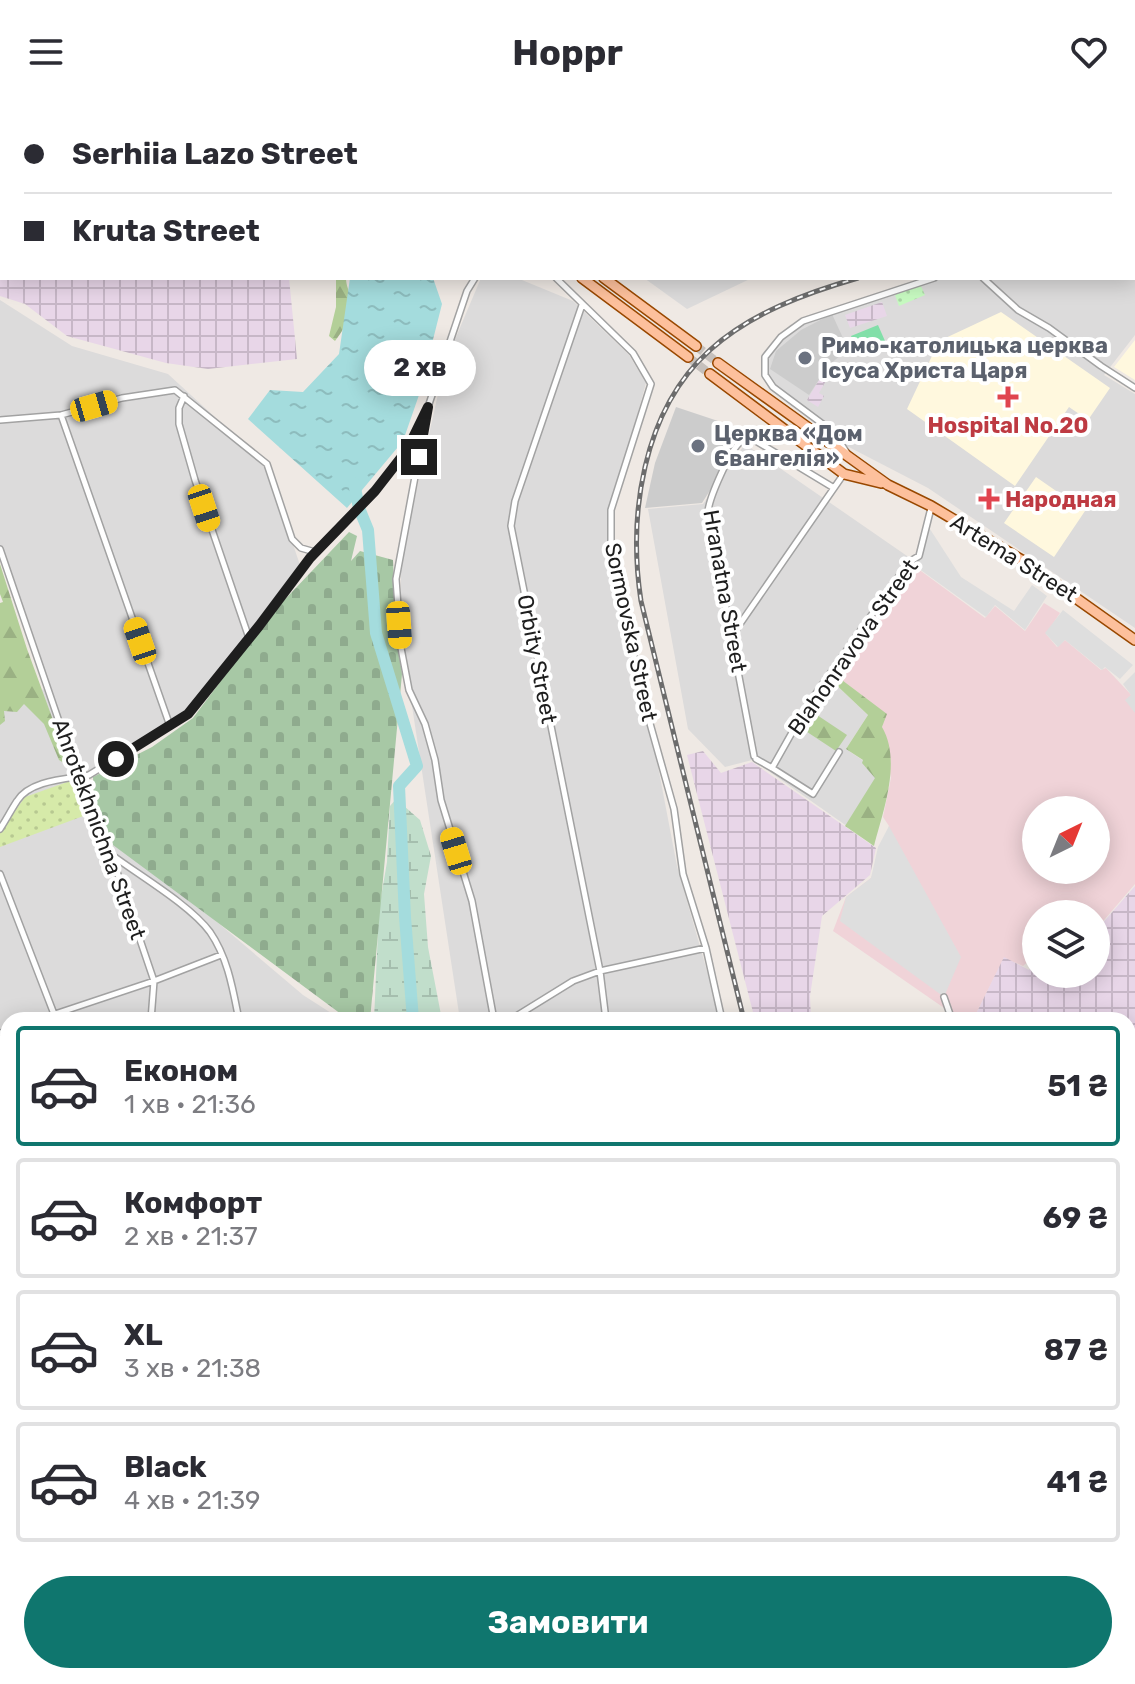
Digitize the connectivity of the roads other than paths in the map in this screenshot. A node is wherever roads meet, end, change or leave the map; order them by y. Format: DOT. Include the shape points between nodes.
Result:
graph roads {
  1 [pos="474,280"];
  2 [pos="558,280"];
  3 [pos="585,280"];
  4 [pos="612,280"];
  5 [pos="928,280"];
  6 [pos="985,280"];
  7 [pos="582,305"];
  8 [pos="696,346"];
  9 [pos="688,357"];
  10 [pos="718,363"];
  11 [pos="710,374"];
  12 [pos="1135,388"];
  13 [pos="184,396"];
  14 [pos="428,407"];
  15 [pos="61,415"];
  16 [pos="0,420"];
  17 [pos="853,461"];
  18 [pos="833,465"];
  19 [pos="844,474"];
  20 [pos="888,485"];
  21 [pos="834,488"];
  22 [pos="931,506"];
  23 [pos="0,549"];
  24 [pos="315,552"];
  25 [pos="732,635"];
  26 [pos="249,638"];
  27 [pos="1135,640"];
  28 [pos="170,726"];
  29 [pos="839,752"];
  30 [pos="772,768"];
  31 [pos="78,777"];
  32 [pos="0,829"];
  33 [pos="111,854"];
  34 [pos="0,874"];
  35 [pos="706,948"];
  36 [pos="221,955"];
  37 [pos="600,971"];
  38 [pos="154,981"];
  39 [pos="944,997"];
  40 [pos="53,1012"];
  41 [pos="60,1012"];
  42 [pos="152,1012"];
  43 [pos="237,1012"];
  44 [pos="493,1012"];
  45 [pos="523,1012"];
  46 [pos="605,1012"];
  47 [pos="720,1012"];
  48 [pos="949,1012"];
  1 -- 14 [label="street"];
  2 -- 7 [label="street, Sormovska Street"];
  3 -- 9 [label="main road"];
  4 -- 8 [label="main road"];
  5 -- 17 [label="street" via="803,321 765,357 765,375 773,387 832,431"];
  6 -- 12 [label="street" via="1018,310"];
  7 -- 35 [label="street, Sormovska Street" via="633,353 651,384 609,527 642,695 674,809 683,874"];
  7 -- 37 [label="street, Orbity Street" via="511,526"];
  10 -- 17 [label="main road, Artema Street"];
  11 -- 18 [label="main road, Artema Street"];
  13 -- 15 [label="street" via="168,389"];
  13 -- 24 [label="street" via="267,464 292,539"];
  13 -- 26 [label="street" via="179,424"];
  14 -- 24 [label="street" via="407,450 383,481"];
  14 -- 44 [label="street" via="396,579 401,648 472,901"];
  15 -- 16 [label="street"];
  15 -- 28 [label="street"];
  17 -- 18 [label="main road" via="846,469"];
  17 -- 20 [label="main road, Artema Street"];
  18 -- 19 [label="main road, Artema Street"];
  19 -- 20 [label="main road, Artema Street"];
  19 -- 21 [label="street"];
  20 -- 22 [label="main road, Artema Street"];
  21 -- 25 [label="street"];
  21 -- 25 [label="street, Hranatna Street" via="756,441 738,445 708,508"];
  22 -- 27 [label="main road, Artema Street" via="1025,562"];
  22 -- 30 [label="street, Blahonravova Street" via="919,556 909,562 807,706"];
  23 -- 31 [label="street, Ahrotekhnichna Street"];
  24 -- 26 [label="street"];
  25 -- 30 [label="street, Hranatna Street" via="755,758"];
  26 -- 28 [label="street" via="188,714"];
  28 -- 31 [label="street"];
  29 -- 30 [label="street" via="813,794"];
  31 -- 32 [label="street" via="27,791"];
  31 -- 33 [label="street, Ahrotekhnichna Street"];
  33 -- 36 [label="street" via="192,914"];
  33 -- 38 [label="street, Ahrotekhnichna Street"];
  34 -- 40 [label="street"];
  35 -- 37 [label="street"];
  35 -- 47 [label="street, Sormovska Street"];
  36 -- 38 [label="street"];
  36 -- 43 [label="street"];
  37 -- 45 [label="street"];
  37 -- 46 [label="street, Orbity Street"];
  38 -- 41 [label="street"];
  38 -- 42 [label="street, Ahrotekhnichna Street"];
  39 -- 48 [label="street"];
}
